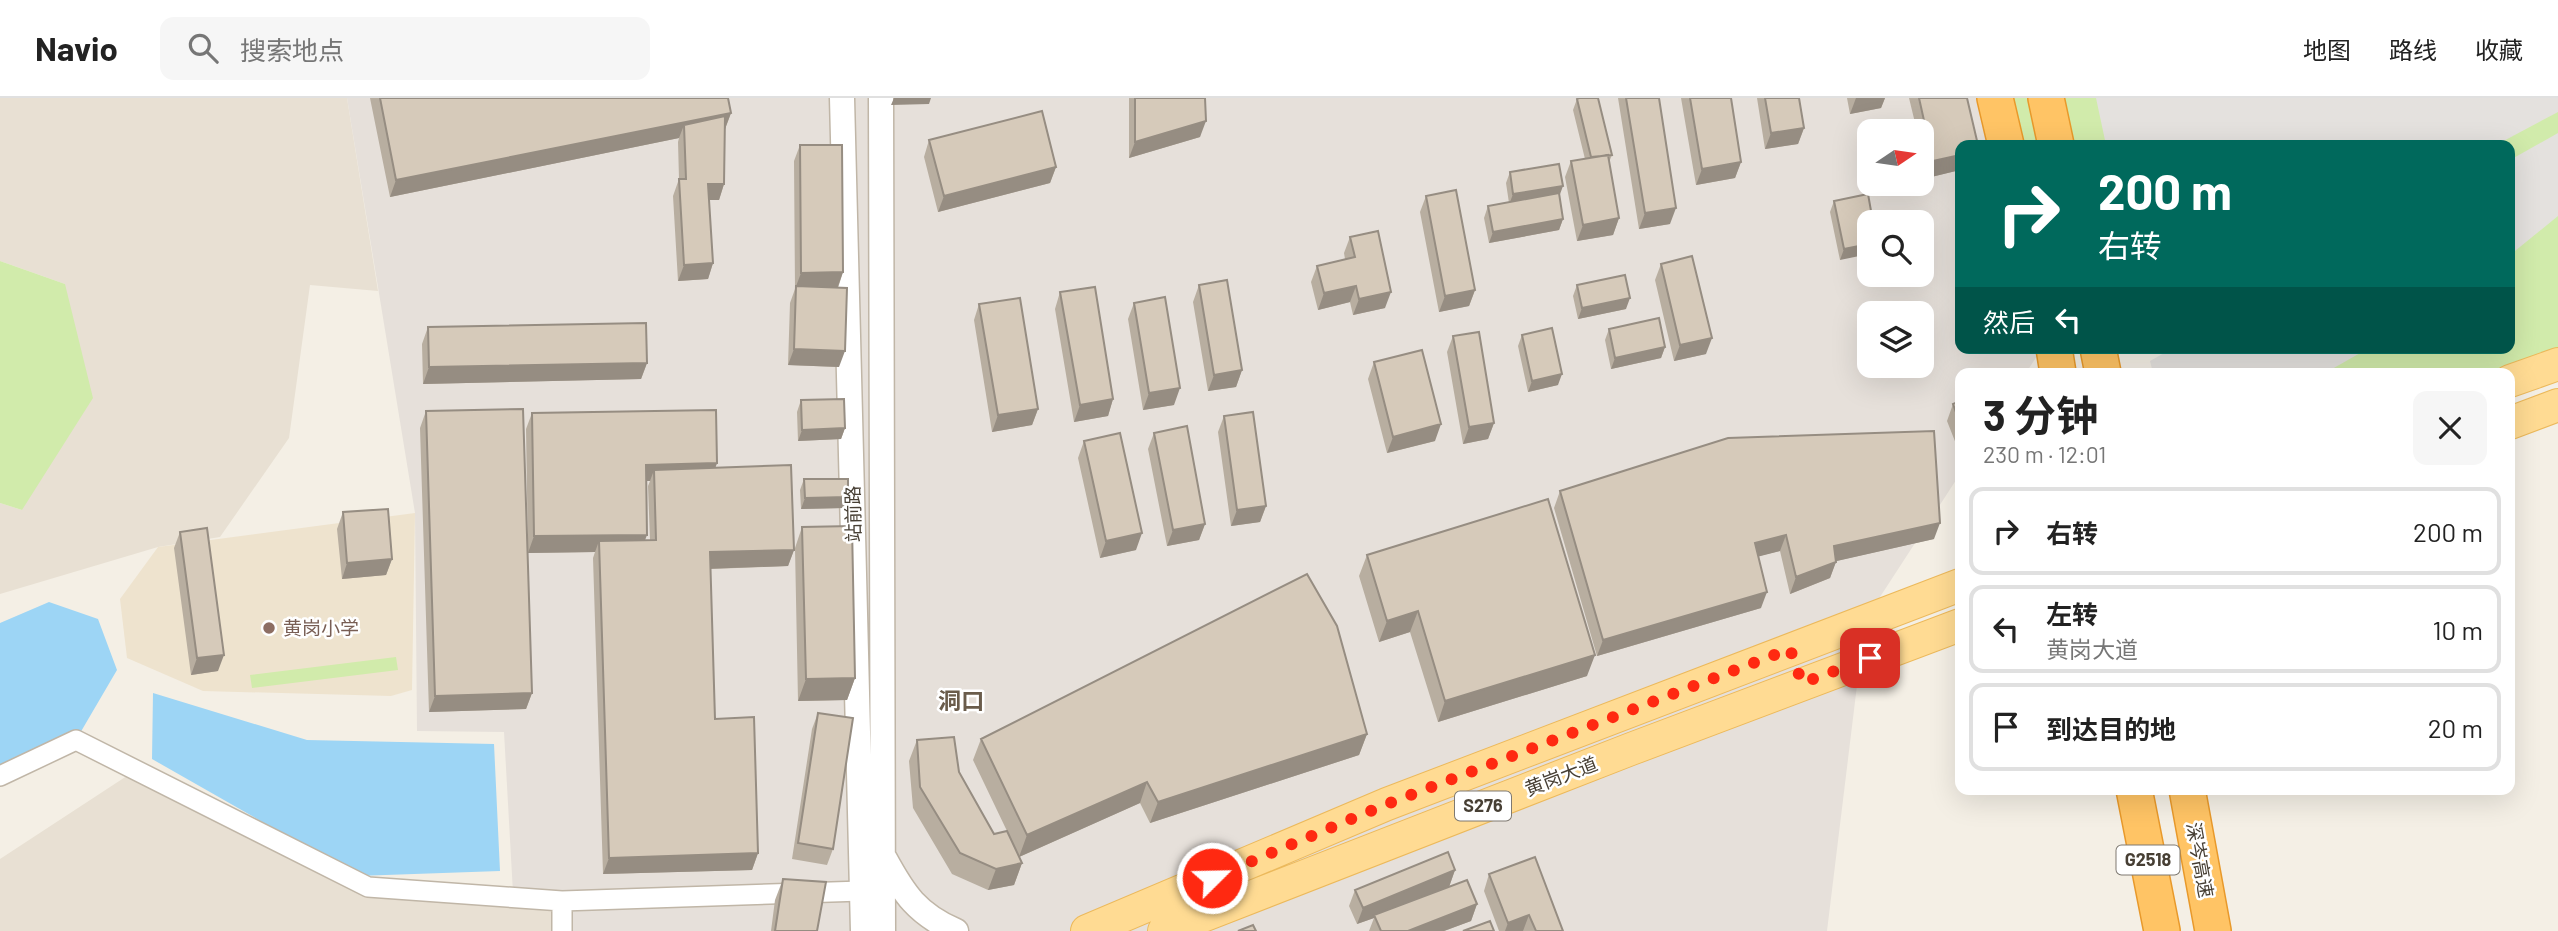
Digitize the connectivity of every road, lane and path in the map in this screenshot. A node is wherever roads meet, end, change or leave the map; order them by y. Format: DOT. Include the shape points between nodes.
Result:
graph roads {
  1 [pos="842,98"];
  2 [pos="881,98"];
  3 [pos="1995,98"];
  4 [pos="2046,98"];
  5 [pos="2005,140"];
  6 [pos="2055,140"];
  7 [pos="2558,364"];
  8 [pos="2515,379"];
  9 [pos="2558,405"];
  10 [pos="2515,421"];
  11 [pos="1955,586"];
  12 [pos="1955,627"];
  13 [pos="1790,649"];
  14 [pos="1802,683"];
  15 [pos="0,776"];
  16 [pos="2135,795"];
  17 [pos="2188,795"];
  18 [pos="882,853"];
  19 [pos="862,891"];
  20 [pos="562,901"];
  21 [pos="562,931"];
  22 [pos="850,931"];
  23 [pos="863,931"];
  24 [pos="883,931"];
  25 [pos="956,931"];
  26 [pos="1087,931"];
  27 [pos="1164,931"];
  28 [pos="2162,931"];
  29 [pos="2213,931"];
  1 -- 19 [label="street, 站前路"];
  2 -- 18 [label="street, 站前路"];
  3 -- 5 [label="highway"];
  4 -- 6 [label="highway"];
  7 -- 8 [label="main road"];
  9 -- 10 [label="main road"];
  11 -- 13 [label="main road, 黄岗大道 / S276"];
  12 -- 14 [label="main road, 黄岗大道 / S276"];
  13 -- 14 [label="main road"];
  13 -- 26 [label="main road, 黄岗大道 / S276" via="1387,804"];
  14 -- 27 [label="main road, 黄岗大道 / S276"];
  15 -- 20 [label="street" via="76,740 368,887"];
  16 -- 28 [label="highway, G2518"];
  17 -- 29 [label="highway, 深岑高速 / G2518"];
  18 -- 24 [label="street, 站前路"];
  18 -- 25 [label="street" via="904,894 920,911"];
  19 -- 20 [label="street"];
  19 -- 22 [label="street"];
  19 -- 23 [label="street, 站前路"];
  20 -- 21 [label="street"];
}
